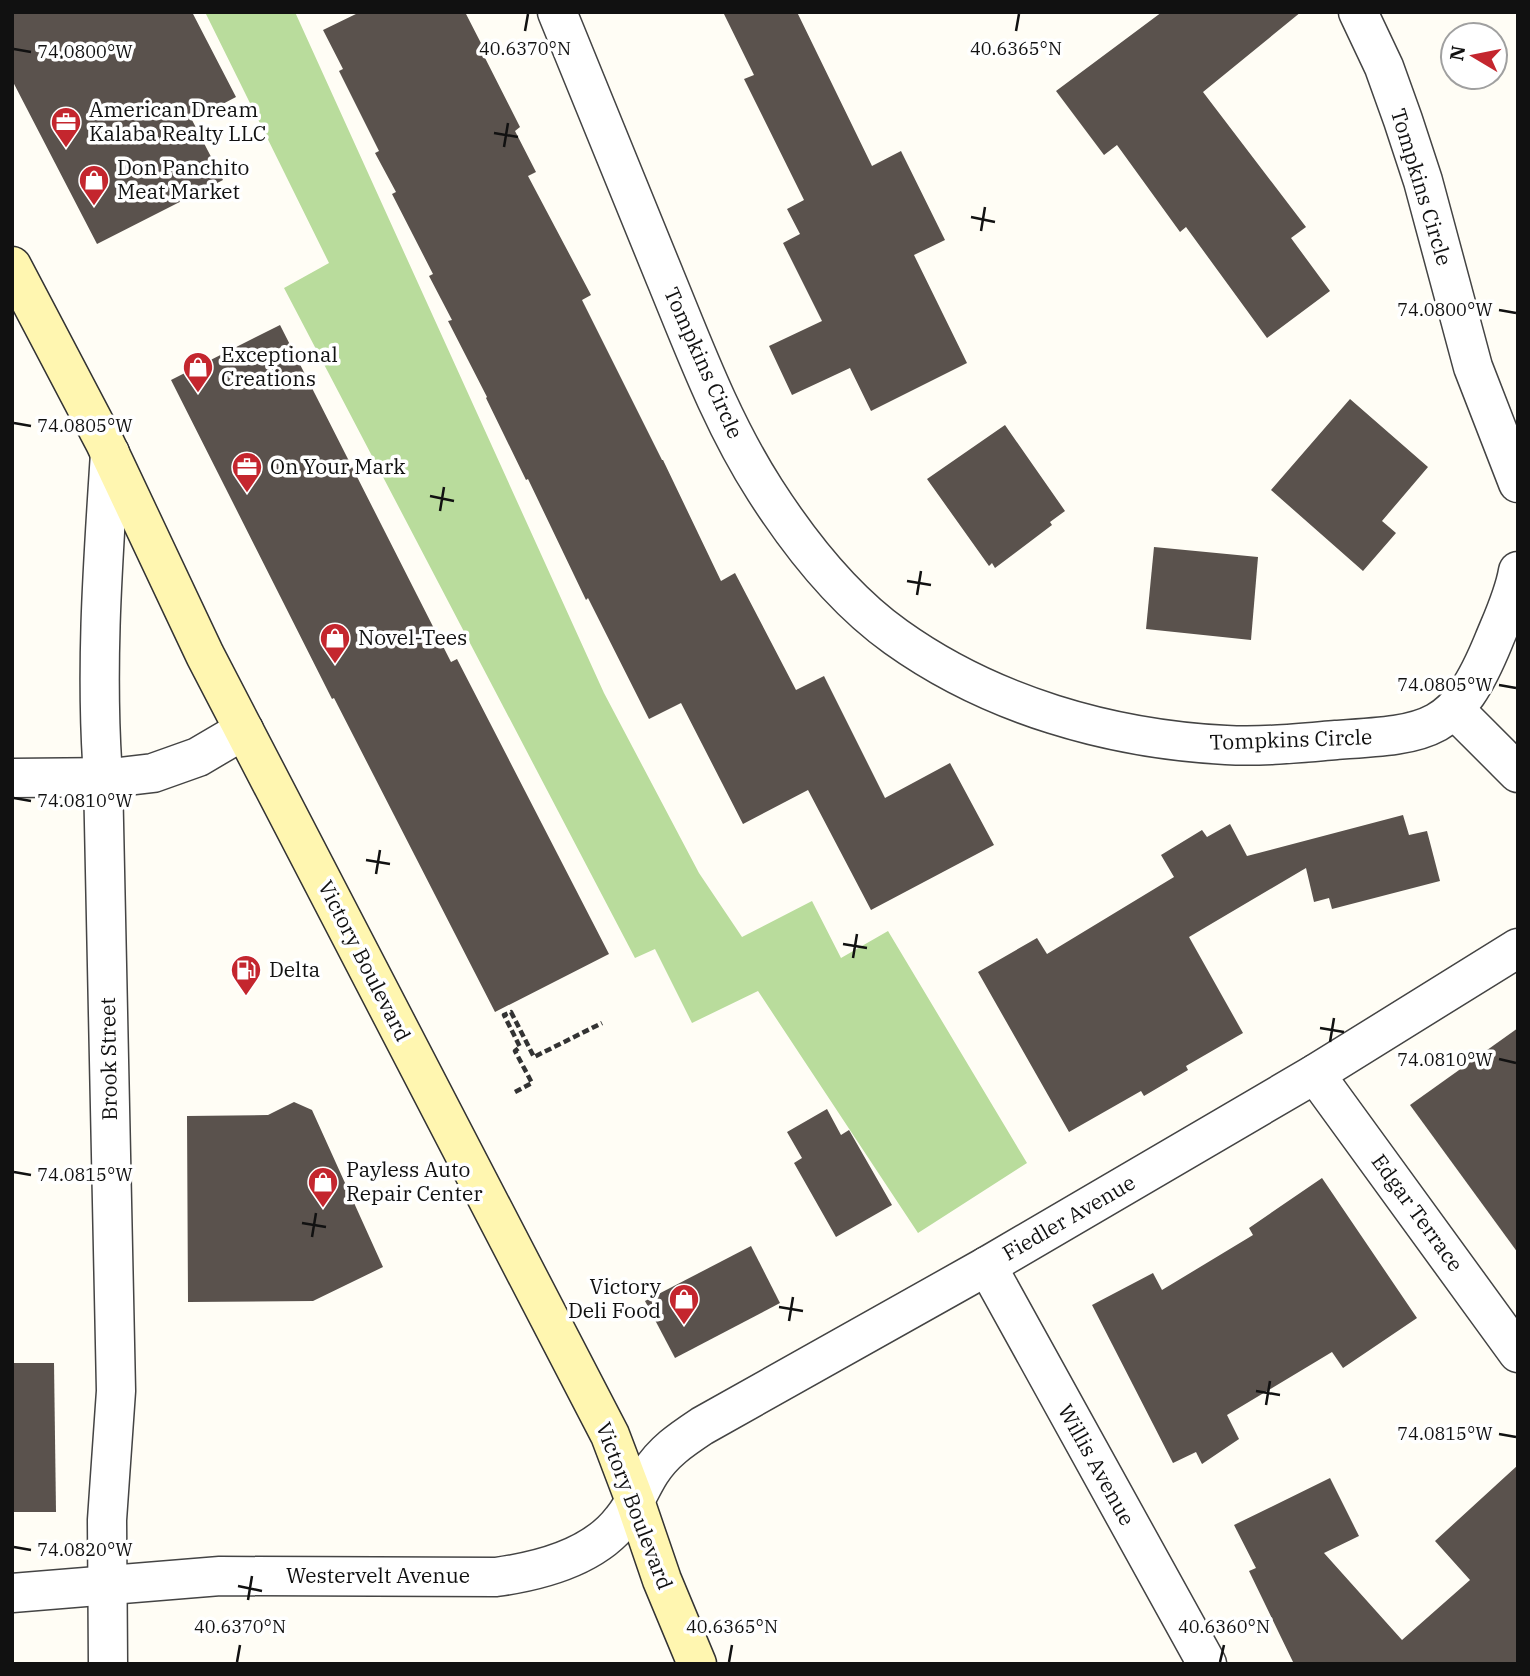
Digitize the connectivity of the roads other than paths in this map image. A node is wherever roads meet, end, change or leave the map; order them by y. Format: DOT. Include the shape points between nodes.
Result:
graph roads {
  1 [pos="557,12"];
  2 [pos="1357,12"];
  3 [pos="12,266"];
  4 [pos="110,453"];
  5 [pos="1518,483"];
  6 [pos="1518,571"];
  7 [pos="1455,710"];
  8 [pos="244,730"];
  9 [pos="1518,773"];
  10 [pos="103,776"];
  11 [pos="12,778"];
  12 [pos="1518,948"];
  13 [pos="1315,1074"];
  14 [pos="987,1266"];
  15 [pos="1518,1353"];
  16 [pos="635,1501"];
  17 [pos="107,1585"];
  18 [pos="12,1593"];
  19 [pos="108,1664"];
  20 [pos="697,1664"];
  21 [pos="1206,1664"];
  1 -- 7 [label="street, Tompkins Circle" via="718,406 785,519 836,582 894,636 1001,696 1117,732 1157,738 1229,745 1396,736 1437,723"];
  2 -- 5 [label="street, Tompkins Circle" via="1403,120 1473,367"];
  3 -- 4 [label="main road, Victory Boulevard"];
  4 -- 8 [label="main road, Victory Boulevard"];
  4 -- 10 [label="street, Brook Street" via="99,720"];
  6 -- 7 [label="street, Tompkins Circle" via="1480,673"];
  7 -- 9 [label="street"];
  8 -- 10 [label="street" via="169,768 136,776"];
  8 -- 16 [label="main road, Victory Boulevard" via="610,1435"];
  10 -- 11 [label="street"];
  10 -- 17 [label="street, Brook Street" via="116,1391"];
  12 -- 13 [label="street, Fiedler Avenue"];
  13 -- 14 [label="street, Fiedler Avenue"];
  13 -- 15 [label="street, Edgar Terrace"];
  14 -- 16 [label="street, Fiedler Avenue" via="671,1446"];
  14 -- 21 [label="street, Willis Avenue"];
  16 -- 17 [label="street, Westervelt Avenue" via="601,1541 550,1565 515,1574 220,1576"];
  16 -- 20 [label="main road, Victory Boulevard"];
  17 -- 18 [label="street, Westervelt Avenue"];
  17 -- 19 [label="street, Brook Street"];
}
